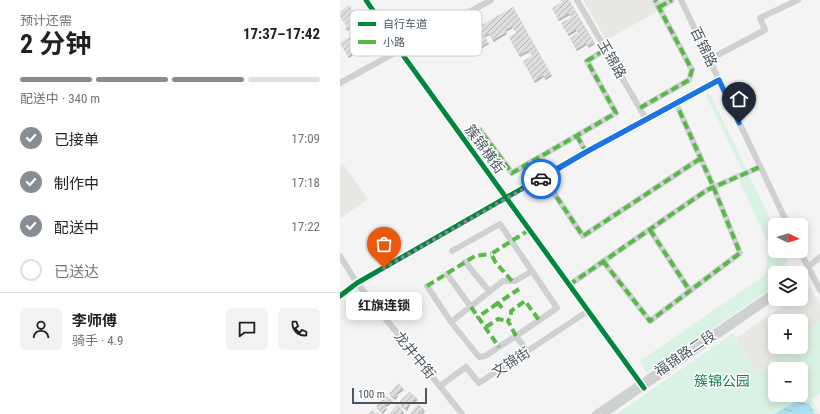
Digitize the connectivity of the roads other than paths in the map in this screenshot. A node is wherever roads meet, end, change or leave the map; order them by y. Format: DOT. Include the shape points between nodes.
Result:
graph roads {
  1 [pos="366,0"];
  2 [pos="491,0"];
  3 [pos="577,0"];
  4 [pos="655,0"];
  5 [pos="672,0"];
  6 [pos="681,0"];
  7 [pos="798,0"];
  8 [pos="659,7"];
  9 [pos="373,10"];
  10 [pos="473,10"];
  11 [pos="606,49"];
  12 [pos="390,56"];
  13 [pos="404,56"];
  14 [pos="710,59"];
  15 [pos="719,80"];
  16 [pos="340,82"];
  17 [pos="676,103"];
  18 [pos="640,108"];
  19 [pos="646,119"];
  20 [pos="576,136"];
  21 [pos="464,140"];
  22 [pos="586,152"];
  23 [pos="700,158"];
  24 [pos="760,167"];
  25 [pos="543,177"];
  26 [pos="713,186"];
  27 [pos="505,198"];
  28 [pos="785,218"];
  29 [pos="650,230"];
  30 [pos="452,251"];
  31 [pos="340,256"];
  32 [pos="820,257"];
  33 [pos="803,258"];
  34 [pos="603,261"];
  35 [pos="465,262"];
  36 [pos="820,262"];
  37 [pos="809,270"];
  38 [pos="532,271"];
  39 [pos="447,274"];
  40 [pos="357,283"];
  41 [pos="568,285"];
  42 [pos="427,286"];
  43 [pos="820,290"];
  44 [pos="489,291"];
  45 [pos="690,291"];
  46 [pos="340,296"];
  47 [pos="768,296"];
  48 [pos="768,301"];
  49 [pos="471,308"];
  50 [pos="588,311"];
  51 [pos="451,322"];
  52 [pos="516,336"];
  53 [pos="527,352"];
  54 [pos="642,385"];
  55 [pos="440,386"];
  56 [pos="462,414"];
  57 [pos="595,414"];
  58 [pos="605,414"];
  1 -- 9 [label="street, 簇锦横街"];
  2 -- 10 [label="street"];
  3 -- 11 [label="street, 玉锦路"];
  4 -- 8 [label="street"];
  5 -- 8 [label="street"];
  6 -- 14 [label="street, 百锦路"];
  7 -- 14 [label="street" via="760,18 765,30"];
  8 -- 18 [label="street" via="692,70 689,80"];
  11 -- 18 [label="street, 玉锦路"];
  11 -- 20 [label="street" via="587,61 616,113"];
  12 -- 16 [label="street"];
  13 -- 21 [label="street, 簇锦横街"];
  14 -- 15 [label="street, 百锦路"];
  15 -- 17 [label="street"];
  15 -- 24 [label="street, 百锦路"];
  17 -- 19 [label="street"];
  17 -- 23 [label="street"];
  18 -- 19 [label="street, 玉锦路"];
  19 -- 22 [label="street"];
  20 -- 21 [label="street" via="512,173 480,130"];
  20 -- 22 [label="street"];
  21 -- 27 [label="street, 簇锦横街"];
  22 -- 25 [label="street"];
  23 -- 25 [label="street" via="583,236"];
  23 -- 26 [label="street"];
  24 -- 26 [label="street"];
  24 -- 28 [label="street, 百锦路"];
  25 -- 27 [label="street"];
  26 -- 29 [label="street"];
  26 -- 45 [label="street" via="740,253"];
  27 -- 40 [label="street"];
  27 -- 41 [label="street, 簇锦横街"];
  29 -- 34 [label="street"];
  29 -- 45 [label="street"];
  30 -- 38 [label="street" via="500,224"];
  31 -- 40 [label="street, 龙井中街"];
  32 -- 37 [label="street"];
  33 -- 37 [label="street"];
  34 -- 41 [label="street"];
  34 -- 45 [label="street" via="650,321"];
  35 -- 44 [label="street"];
  36 -- 37 [label="street"];
  37 -- 43 [label="street"];
  38 -- 44 [label="street" via="515,281 503,281"];
  38 -- 52 [label="street" via="557,308"];
  39 -- 49 [label="street"];
  40 -- 46 [label="street"];
  40 -- 55 [label="street, 龙井中街"];
  41 -- 50 [label="street, 簇锦横街"];
  42 -- 51 [label="street"];
  44 -- 49 [label="street"];
  47 -- 54 [label="street, 福锦路二段"];
  48 -- 54 [label="street, 福锦路二段"];
  49 -- 51 [label="street"];
  50 -- 53 [label="street, 文锦街"];
  50 -- 54 [label="street, 簇锦横街"];
  51 -- 52 [label="street" via="479,357 485,356"];
  52 -- 53 [label="street"];
  53 -- 55 [label="street, 文锦街" via="479,383 466,367"];
  54 -- 57 [label="street, 福锦路二段"];
  54 -- 58 [label="street, 福锦路二段"];
  55 -- 56 [label="street, 龙井中街"];
}
